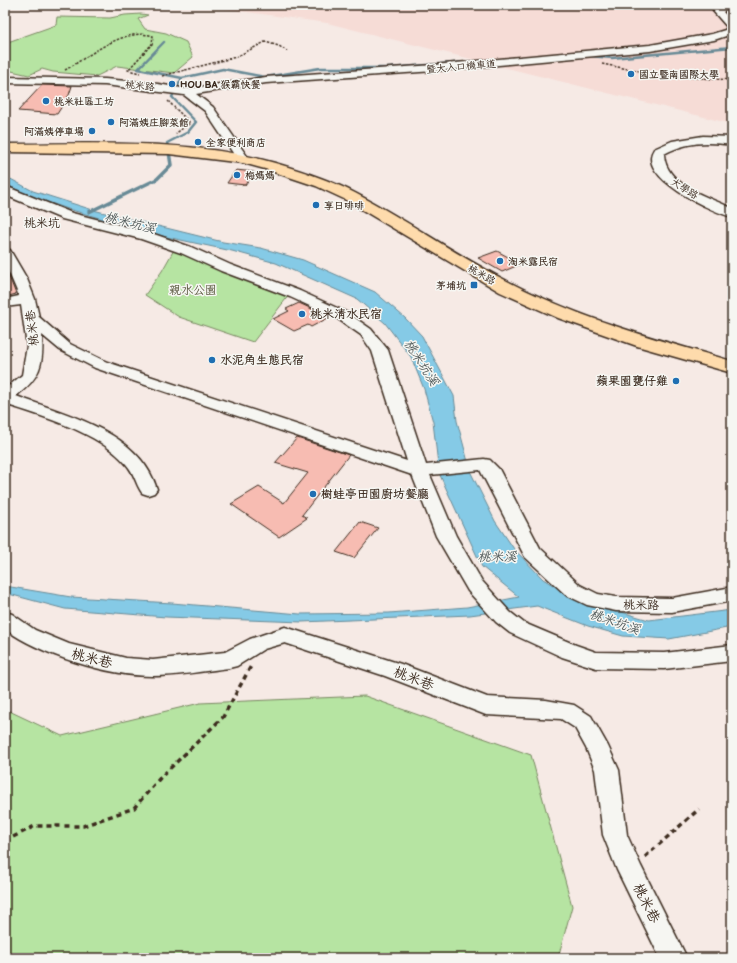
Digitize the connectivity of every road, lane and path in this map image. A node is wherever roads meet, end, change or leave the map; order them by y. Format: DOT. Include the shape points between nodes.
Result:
graph roads {
  1 [pos="728,5"];
  2 [pos="732,26"];
  3 [pos="287,51"];
  4 [pos="572,56"];
  5 [pos="5,80"];
  6 [pos="37,80"];
  7 [pos="732,80"];
  8 [pos="155,83"];
  9 [pos="187,92"];
  10 [pos="175,134"];
  11 [pos="732,141"];
  12 [pos="7,148"];
  13 [pos="243,159"];
  14 [pos="5,190"];
  15 [pos="732,213"];
  16 [pos="5,253"];
  17 [pos="28,299"];
  18 [pos="5,303"];
  19 [pos="32,319"];
  20 [pos="732,367"];
  21 [pos="5,398"];
  22 [pos="425,470"];
  23 [pos="148,489"];
  24 [pos="732,594"];
  25 [pos="5,619"];
  26 [pos="257,644"];
  27 [pos="732,653"];
  28 [pos="699,809"];
  29 [pos="5,841"];
  30 [pos="630,870"];
  31 [pos="674,958"];
  1 -- 2 [label="street, 暨大入口機車道" via="718,11"];
  2 -- 4 [label="street, 暨大入口機車道" via="729,32 696,40 650,48"];
  3 -- 8 [label="path" via="265,42 236,57"];
  4 -- 7 [label="path" via="650,75 693,80"];
  4 -- 9 [label="street, 暨大入口機車道" via="266,80"];
  5 -- 6 [label="street, 桃米路"];
  6 -- 8 [label="street, 桃米路"];
  6 -- 8 [label="path" via="43,74 66,70 105,45 143,33 153,36 152,44 128,70"];
  8 -- 9 [label="street, 桃米路"];
  8 -- 10 [label="path" via="164,98 190,123"];
  9 -- 13 [label="street, 桃米路" via="209,109"];
  11 -- 15 [label="street, 大學路" via="697,139 674,143 658,152 659,165 665,176 688,192"];
  12 -- 13 [label="main road, 桃米路" via="162,150"];
  13 -- 20 [label="main road, 桃米路" via="295,174 350,196 506,288 564,314 644,342"];
  14 -- 22 [label="street" via="67,216 146,236 186,250 343,316 366,332 380,350"];
  16 -- 17 [label="street, 桃米巷"];
  17 -- 18 [label="street"];
  17 -- 19 [label="street, 桃米巷"];
  19 -- 21 [label="street, 桃米巷" via="35,357 29,377"];
  19 -- 22 [label="street" via="65,347 101,365"];
  21 -- 23 [label="street" via="86,428 133,460 142,473"];
  22 -- 24 [label="street, 桃米路" via="484,464 490,469 532,552 573,590 594,600 616,604 672,605"];
  22 -- 27 [label="street" via="446,536 475,586 503,617 517,628 596,660 664,661"];
  25 -- 26 [label="street, 桃米巷" via="28,635 64,651 126,666 153,668 229,660"];
  26 -- 29 [label="path" via="252,665 223,716 160,778 134,808 83,826 34,826"];
  26 -- 30 [label="street, 桃米巷" via="285,635 393,670 486,706 566,711 583,722 607,770 615,835"];
  28 -- 30 [label="path"];
  30 -- 31 [label="street, 桃米巷"];
}
